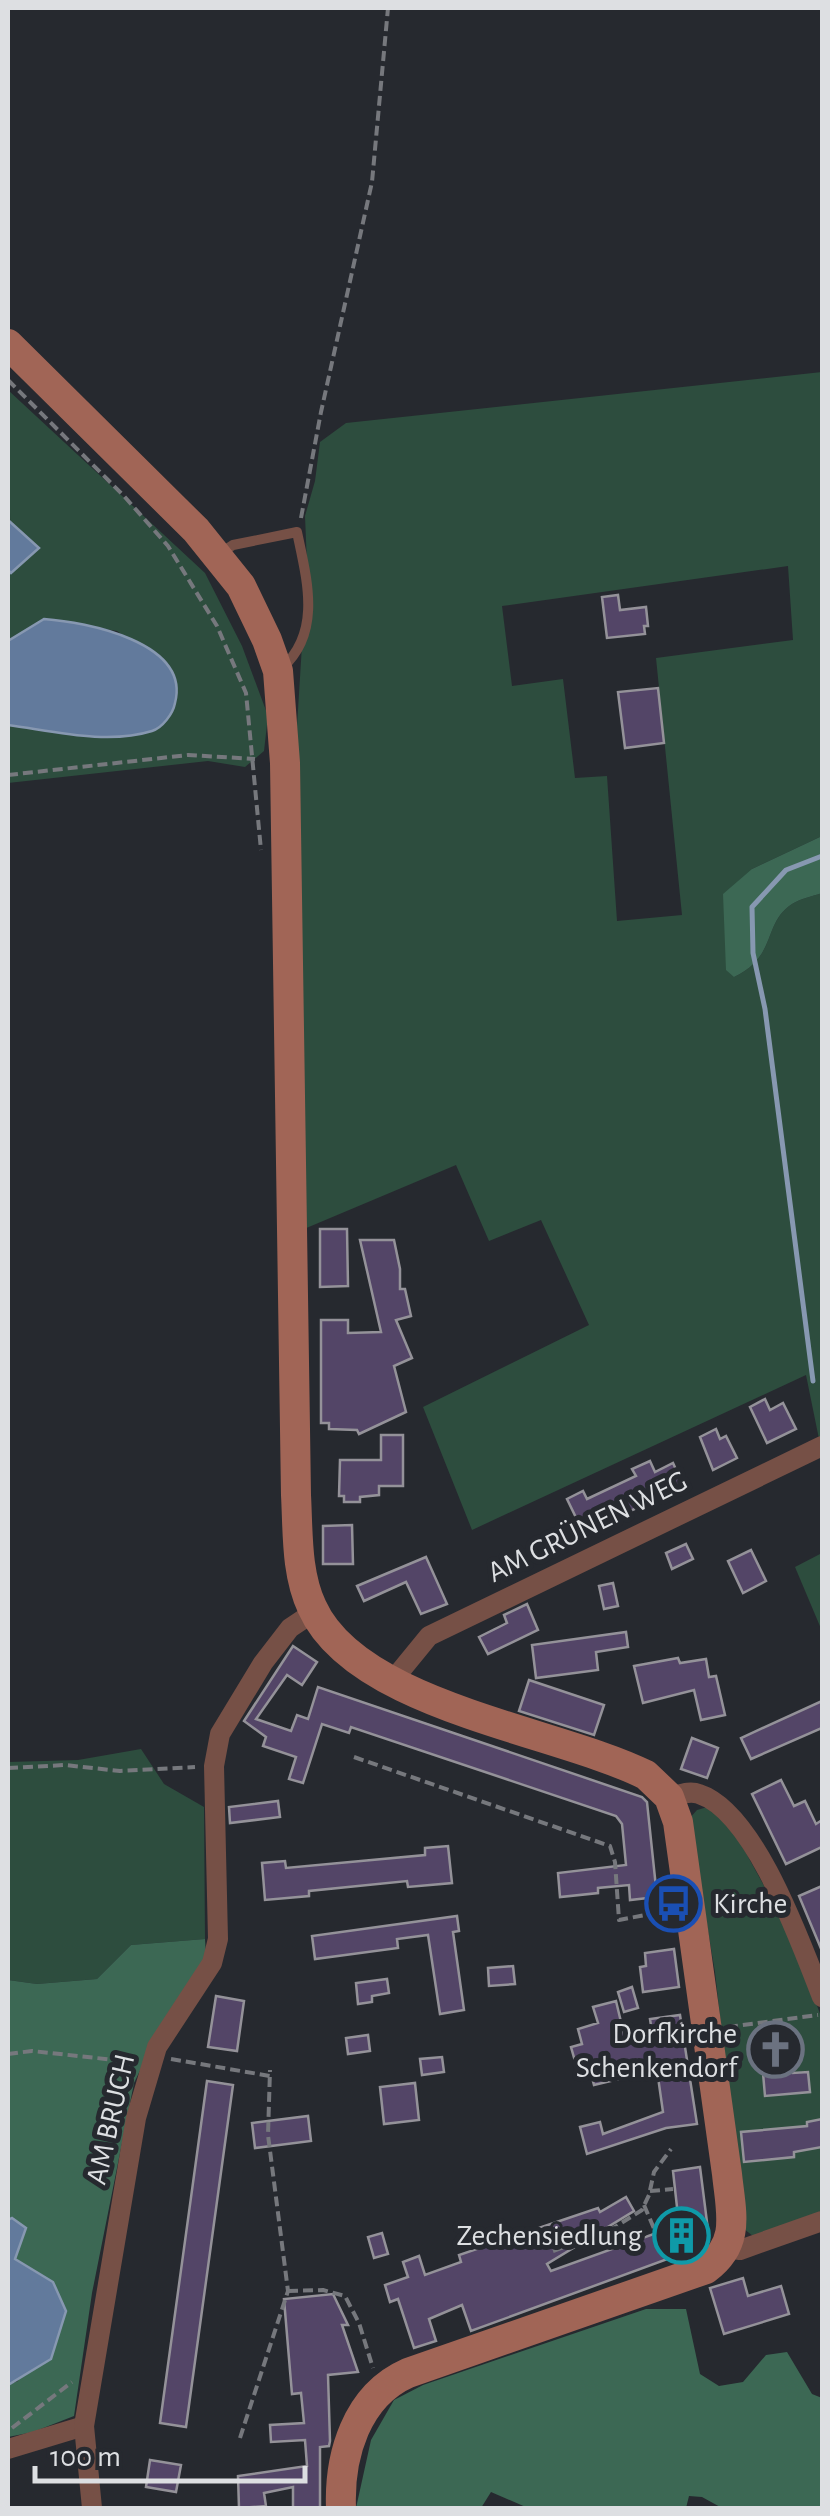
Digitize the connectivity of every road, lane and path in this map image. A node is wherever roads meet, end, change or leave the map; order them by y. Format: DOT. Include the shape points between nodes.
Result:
graph roads {
  1 [pos="388,8"];
  2 [pos="8,344"];
  3 [pos="8,380"];
  4 [pos="296,532"];
  5 [pos="218,554"];
  6 [pos="278,672"];
  7 [pos="8,776"];
  8 [pos="822,1446"];
  9 [pos="314,1612"];
  10 [pos="392,1680"];
  11 [pos="354,1756"];
  12 [pos="214,1766"];
  13 [pos="8,1768"];
  14 [pos="669,1797"];
  15 [pos="691,1908"];
  16 [pos="822,1996"];
  17 [pos="822,2014"];
  18 [pos="708,2030"];
  19 [pos="8,2054"];
  20 [pos="153,2061"];
  21 [pos="671,2149"];
  22 [pos="672,2189"];
  23 [pos="650,2191"];
  24 [pos="644,2206"];
  25 [pos="822,2221"];
  26 [pos="655,2232"];
  27 [pos="728,2248"];
  28 [pos="553,2251"];
  29 [pos="288,2292"];
  30 [pos="96,2351"];
  31 [pos="383,2387"];
  32 [pos="84,2426"];
  33 [pos="8,2431"];
  34 [pos="240,2438"];
  35 [pos="8,2449"];
  36 [pos="92,2508"];
  37 [pos="341,2508"];
  1 -- 4 [label="path" via="372,182"];
  2 -- 5 [label="main road"];
  3 -- 7 [label="path" via="168,546 217,626 246,694 254,759 188,754"];
  4 -- 5 [label="lane"];
  4 -- 6 [label="lane" via="308,632"];
  5 -- 6 [label="main road" via="254,610"];
  6 -- 9 [label="main road" via="284,714 298,1541"];
  8 -- 10 [label="street, AM GRÜNEN WEG" via="428,1636"];
  9 -- 10 [label="main road" via="344,1650"];
  9 -- 12 [label="street, AM BRUCH" via="290,1628 262,1664 220,1734"];
  10 -- 14 [label="main road" via="631,1768"];
  11 -- 15 [label="path" via="610,1846 619,1920"];
  12 -- 13 [label="path"];
  12 -- 20 [label="street, AM BRUCH" via="218,1939 212,1963"];
  14 -- 15 [label="main road"];
  14 -- 16 [label="street" via="702,1794 727,1810 762,1858"];
  15 -- 18 [label="main road"];
  17 -- 18 [label="path"];
  18 -- 27 [label="main road" via="730,2210"];
  19 -- 20 [label="path"];
  20 -- 29 [label="path" via="270,2073 268,2135"];
  20 -- 30 [label="street, AM BRUCH" via="136,2118"];
  21 -- 23 [label="path"];
  22 -- 23 [label="path"];
  23 -- 24 [label="path"];
  24 -- 26 [label="path"];
  24 -- 28 [label="path" via="607,2232"];
  25 -- 27 [label="street" via="740,2250"];
  27 -- 31 [label="main road" via="706,2269"];
  29 -- 31 [label="path" via="345,2296"];
  29 -- 34 [label="path"];
  30 -- 32 [label="street, AM BRUCH"];
  30 -- 33 [label="path" via="68,2388"];
  31 -- 37 [label="main road" via="346,2450"];
  32 -- 35 [label="street"];
  32 -- 36 [label="street, AM BRUCH"];
}
